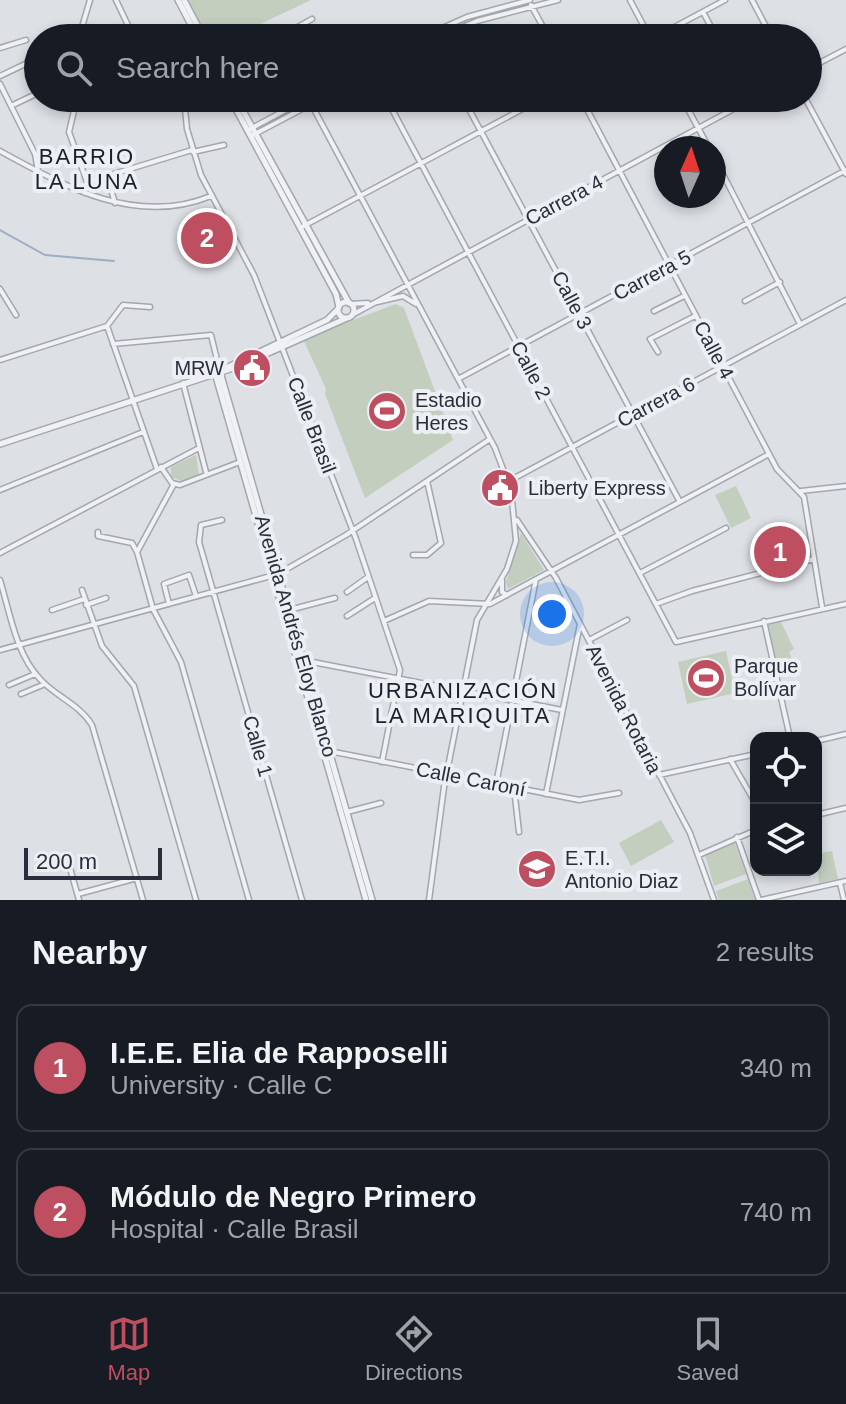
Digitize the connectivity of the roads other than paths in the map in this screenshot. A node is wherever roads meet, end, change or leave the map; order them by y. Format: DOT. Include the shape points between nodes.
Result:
graph roads {
  1 [pos="90,0"];
  2 [pos="116,0"];
  3 [pos="181,0"];
  4 [pos="530,0"];
  5 [pos="558,0"];
  6 [pos="630,0"];
  7 [pos="725,0"];
  8 [pos="752,0"];
  9 [pos="532,7"];
  10 [pos="703,12"];
  11 [pos="312,19"];
  12 [pos="80,24"];
  13 [pos="127,24"];
  14 [pos="194,24"];
  15 [pos="303,24"];
  16 [pos="451,24"];
  17 [pos="470,24"];
  18 [pos="541,24"];
  19 [pos="644,24"];
  20 [pos="679,24"];
  21 [pos="709,24"];
  22 [pos="765,24"];
  23 [pos="24,41"];
  24 [pos="0,48"];
  25 [pos="846,49"];
  26 [pos="822,62"];
  27 [pos="24,65"];
  28 [pos="0,76"];
  29 [pos="0,84"];
  30 [pos="24,100"];
  31 [pos="13,105"];
  32 [pos="74,112"];
  33 [pos="186,112"];
  34 [pos="241,112"];
  35 [pos="282,112"];
  36 [pos="294,112"];
  37 [pos="315,112"];
  38 [pos="393,112"];
  39 [pos="471,112"];
  40 [pos="517,112"];
  41 [pos="588,112"];
  42 [pos="689,112"];
  43 [pos="728,112"];
  44 [pos="813,112"];
  45 [pos="698,128"];
  46 [pos="481,131"];
  47 [pos="252,132"];
  48 [pos="702,136"];
  49 [pos="224,145"];
  50 [pos="0,151"];
  51 [pos="193,151"];
  52 [pos="420,163"];
  53 [pos="619,170"];
  54 [pos="38,171"];
  55 [pos="845,172"];
  56 [pos="107,176"];
  57 [pos="726,180"];
  58 [pos="87,182"];
  59 [pos="85,193"];
  60 [pos="360,195"];
  61 [pos="211,196"];
  62 [pos="115,203"];
  63 [pos="529,219"];
  64 [pos="748,223"];
  65 [pos="302,226"];
  66 [pos="468,252"];
  67 [pos="670,266"];
  68 [pos="780,282"];
  69 [pos="408,284"];
  70 [pos="0,289"];
  71 [pos="685,296"];
  72 [pos="846,300"];
  73 [pos="745,301"];
  74 [pos="373,303"];
  75 [pos="350,304"];
  76 [pos="150,307"];
  77 [pos="338,308"];
  78 [pos="420,308"];
  79 [pos="654,311"];
  80 [pos="579,314"];
  81 [pos="16,315"];
  82 [pos="696,315"];
  83 [pos="349,316"];
  84 [pos="800,324"];
  85 [pos="107,326"];
  86 [pos="113,344"];
  87 [pos="281,344"];
  88 [pos="519,347"];
  89 [pos="658,352"];
  90 [pos="0,360"];
  91 [pos="723,366"];
  92 [pos="217,373"];
  93 [pos="458,379"];
  94 [pos="183,383"];
  95 [pos="132,399"];
  96 [pos="633,414"];
  97 [pos="143,432"];
  98 [pos="490,439"];
  99 [pos="0,444"];
  100 [pos="572,447"];
  101 [pos="199,448"];
  102 [pos="769,454"];
  103 [pos="240,462"];
  104 [pos="159,468"];
  105 [pos="206,472"];
  106 [pos="427,481"];
  107 [pos="509,481"];
  108 [pos="174,484"];
  109 [pos="846,486"];
  110 [pos="0,490"];
  111 [pos="801,491"];
  112 [pos="680,502"];
  113 [pos="515,518"];
  114 [pos="222,520"];
  115 [pos="726,528"];
  116 [pos="353,531"];
  117 [pos="98,532"];
  118 [pos="619,534"];
  119 [pos="137,552"];
  120 [pos="0,553"];
  121 [pos="413,555"];
  122 [pos="814,559"];
  123 [pos="551,570"];
  124 [pos="640,573"];
  125 [pos="275,574"];
  126 [pos="504,576"];
  127 [pos="369,577"];
  128 [pos="536,579"];
  129 [pos="0,580"];
  130 [pos="82,590"];
  131 [pos="213,591"];
  132 [pos="347,592"];
  133 [pos="507,595"];
  134 [pos="196,596"];
  135 [pos="106,598"];
  136 [pos="335,598"];
  137 [pos="376,598"];
  138 [pos="86,602"];
  139 [pos="169,604"];
  140 [pos="656,604"];
  141 [pos="846,604"];
  142 [pos="483,606"];
  143 [pos="822,607"];
  144 [pos="153,609"];
  145 [pos="52,610"];
  146 [pos="289,610"];
  147 [pos="347,616"];
  148 [pos="627,620"];
  149 [pos="384,621"];
  150 [pos="764,621"];
  151 [pos="580,624"];
  152 [pos="93,626"];
  153 [pos="589,640"];
  154 [pos="20,645"];
  155 [pos="0,650"];
  156 [pos="300,659"];
  157 [pos="35,674"];
  158 [pos="400,678"];
  159 [pos="45,684"];
  160 [pos="9,685"];
  161 [pos="463,690"];
  162 [pos="21,694"];
  163 [pos="512,700"];
  164 [pos="562,710"];
  165 [pos="789,732"];
  166 [pos="846,734"];
  167 [pos="822,740"];
  168 [pos="326,750"];
  169 [pos="750,755"];
  170 [pos="730,759"];
  171 [pos="382,762"];
  172 [pos="446,775"];
  173 [pos="659,775"];
  174 [pos="496,784"];
  175 [pos="514,788"];
  176 [pos="619,793"];
  177 [pos="546,794"];
  178 [pos="750,794"];
  179 [pos="381,803"];
  180 [pos="846,808"];
  181 [pos="347,812"];
  182 [pos="822,814"];
  183 [pos="519,832"];
  184 [pos="750,832"];
  185 [pos="737,837"];
  186 [pos="66,854"];
  187 [pos="699,855"];
  188 [pos="137,878"];
  189 [pos="843,882"];
  190 [pos="79,897"];
  191 [pos="143,900"];
  192 [pos="196,900"];
  193 [pos="249,900"];
  194 [pos="302,900"];
  195 [pos="369,900"];
  196 [pos="429,900"];
  197 [pos="714,900"];
  198 [pos="760,900"];
  199 [pos="844,900"];
  1 -- 12 [label="street"];
  2 -- 13 [label="street"];
  3 -- 14 [label="street"];
  4 -- 9 [label="street"];
  4 -- 16 [label="street"];
  5 -- 9 [label="street"];
  6 -- 19 [label="street"];
  7 -- 10 [label="street"];
  8 -- 22 [label="street"];
  9 -- 17 [label="street"];
  9 -- 18 [label="street"];
  10 -- 20 [label="street"];
  10 -- 21 [label="street"];
  11 -- 15 [label="street"];
  23 -- 24 [label="street"];
  25 -- 26 [label="street"];
  27 -- 28 [label="street"];
  29 -- 31 [label="street"];
  30 -- 31 [label="street"];
  31 -- 54 [label="street"];
  32 -- 58 [label="street" via="69,135"];
  33 -- 51 [label="street, Calle Brasil"];
  34 -- 47 [label="street"];
  35 -- 47 [label="street"];
  36 -- 47 [label="street"];
  37 -- 60 [label="street"];
  38 -- 52 [label="street, Calle 2"];
  39 -- 46 [label="street, Calle 3"];
  40 -- 46 [label="street"];
  41 -- 53 [label="street, Calle 4"];
  42 -- 45 [label="street"];
  43 -- 45 [label="street, Carrera 4"];
  44 -- 55 [label="street"];
  45 -- 48 [label="street"];
  45 -- 53 [label="street, Carrera 4"];
  46 -- 52 [label="street"];
  46 -- 63 [label="street, Calle 3"];
  47 -- 65 [label="street"];
  49 -- 51 [label="street"];
  50 -- 54 [label="street"];
  51 -- 56 [label="street"];
  51 -- 61 [label="street, Calle Brasil"];
  52 -- 60 [label="street"];
  52 -- 66 [label="street, Calle 2"];
  53 -- 63 [label="street, Carrera 4"];
  53 -- 67 [label="street, Calle 4"];
  54 -- 59 [label="street"];
  55 -- 64 [label="street, Carrera 5"];
  56 -- 58 [label="street"];
  56 -- 62 [label="street"];
  57 -- 64 [label="street"];
  58 -- 59 [label="street"];
  59 -- 62 [label="street"];
  60 -- 65 [label="street"];
  60 -- 69 [label="street"];
  61 -- 62 [label="street" via="167,205"];
  61 -- 87 [label="street, Calle Brasil" via="252,270"];
  63 -- 66 [label="street, Carrera 4"];
  63 -- 80 [label="street, Calle 3"];
  64 -- 67 [label="street, Carrera 5"];
  64 -- 68 [label="street"];
  65 -- 75 [label="street"];
  65 -- 77 [label="street"];
  66 -- 69 [label="street, Carrera 4"];
  66 -- 88 [label="street, Calle 2"];
  67 -- 71 [label="street, Calle 4"];
  67 -- 80 [label="street, Carrera 5"];
  68 -- 73 [label="street"];
  68 -- 84 [label="street"];
  69 -- 74 [label="street, Carrera 4"];
  69 -- 78 [label="street, Avenida Rotaria"];
  70 -- 81 [label="street"];
  71 -- 79 [label="street"];
  71 -- 82 [label="street, Calle 4"];
  72 -- 84 [label="street, Carrera 6"];
  74 -- 75 [label="street, Carrera 4"];
  74 -- 78 [label="street" via="405,296"];
  74 -- 83 [label="street, Carrera 4"];
  75 -- 77 [label="street"];
  75 -- 83 [label="street"];
  76 -- 85 [label="street" via="123,305"];
  77 -- 83 [label="street" via="341,316"];
  77 -- 87 [label="street" via="333,317"];
  78 -- 93 [label="street, Avenida Rotaria"];
  80 -- 88 [label="street, Carrera 5"];
  80 -- 96 [label="street, Calle 3"];
  82 -- 89 [label="street" via="650,339"];
  82 -- 91 [label="street, Calle 4"];
  83 -- 87 [label="street"];
  84 -- 91 [label="street, Carrera 6"];
  85 -- 86 [label="street"];
  85 -- 90 [label="street"];
  86 -- 92 [label="street" via="211,335"];
  86 -- 95 [label="street"];
  87 -- 92 [label="street"];
  87 -- 116 [label="street, Calle Brasil"];
  88 -- 93 [label="street, Carrera 5"];
  88 -- 100 [label="street, Calle 2"];
  91 -- 96 [label="street, Carrera 6"];
  91 -- 102 [label="street, Calle 4"];
  92 -- 94 [label="street"];
  92 -- 103 [label="street, Avenida Andrés Eloy Blanco"];
  92 -- 125 [label="street, Avenida Andrés Eloy Blanco"];
  93 -- 98 [label="street, Avenida Rotaria"];
  94 -- 95 [label="street"];
  94 -- 101 [label="street"];
  95 -- 97 [label="street"];
  95 -- 99 [label="street"];
  96 -- 100 [label="street, Carrera 6"];
  96 -- 112 [label="street, Calle 3"];
  97 -- 104 [label="street"];
  97 -- 110 [label="street"];
  98 -- 106 [label="street"];
  98 -- 107 [label="street, Avenida Rotaria"];
  100 -- 107 [label="street, Carrera 6"];
  100 -- 118 [label="street, Calle 2"];
  101 -- 104 [label="street"];
  101 -- 105 [label="street"];
  102 -- 111 [label="street, Calle 4" via="784,479"];
  102 -- 112 [label="street"];
  103 -- 105 [label="street"];
  103 -- 125 [label="street, Avenida Andrés Eloy Blanco"];
  104 -- 108 [label="street"];
  104 -- 120 [label="street"];
  105 -- 108 [label="street" via="194,481"];
  106 -- 116 [label="street"];
  106 -- 121 [label="street" via="441,543 427,555"];
  107 -- 113 [label="street, Avenida Rotaria"];
  108 -- 119 [label="street"];
  109 -- 111 [label="street"];
  111 -- 122 [label="street"];
  112 -- 118 [label="street"];
  113 -- 123 [label="street, Avenida Rotaria"];
  113 -- 126 [label="street" via="513,555"];
  114 -- 131 [label="street, Calle 1" via="201,525 199,542"];
  115 -- 124 [label="street"];
  116 -- 125 [label="street"];
  116 -- 127 [label="street, Calle Brasil"];
  117 -- 119 [label="street" via="132,543"];
  118 -- 123 [label="street"];
  118 -- 124 [label="street, Calle 2"];
  119 -- 144 [label="street"];
  122 -- 140 [label="street"];
  122 -- 143 [label="street"];
  123 -- 128 [label="street"];
  123 -- 151 [label="street, Avenida Rotaria"];
  124 -- 140 [label="street, Calle 2"];
  125 -- 131 [label="street"];
  125 -- 146 [label="street, Avenida Andrés Eloy Blanco"];
  125 -- 156 [label="street, Avenida Andrés Eloy Blanco"];
  126 -- 133 [label="street" via="501,588"];
  126 -- 142 [label="street"];
  127 -- 132 [label="street"];
  127 -- 137 [label="street, Calle Brasil"];
  128 -- 133 [label="street"];
  128 -- 163 [label="street"];
  129 -- 154 [label="street"];
  130 -- 138 [label="street"];
  131 -- 134 [label="street"];
  131 -- 194 [label="street, Calle 1"];
  133 -- 142 [label="street"];
  134 -- 139 [label="street"];
  134 -- 139 [label="street" via="189,575 167,580"];
  135 -- 138 [label="street"];
  136 -- 146 [label="street"];
  137 -- 147 [label="street"];
  137 -- 149 [label="street, Calle Brasil"];
  138 -- 145 [label="street"];
  138 -- 152 [label="street"];
  139 -- 144 [label="street"];
  140 -- 150 [label="street, Calle 2" via="676,642"];
  141 -- 143 [label="street"];
  142 -- 149 [label="street" via="429,601"];
  142 -- 161 [label="street"];
  143 -- 150 [label="street"];
  144 -- 152 [label="street"];
  144 -- 193 [label="street" via="181,662"];
  146 -- 156 [label="street, Avenida Andrés Eloy Blanco"];
  148 -- 153 [label="street"];
  149 -- 158 [label="street, Calle Brasil"];
  150 -- 165 [label="street"];
  151 -- 153 [label="street, Avenida Rotaria"];
  151 -- 164 [label="street"];
  152 -- 154 [label="street"];
  152 -- 192 [label="street" via="134,686"];
  153 -- 173 [label="street, Avenida Rotaria"];
  154 -- 155 [label="street"];
  154 -- 157 [label="street"];
  156 -- 158 [label="street"];
  156 -- 168 [label="street, Avenida Andrés Eloy Blanco"];
  157 -- 159 [label="street"];
  157 -- 160 [label="street"];
  158 -- 161 [label="street"];
  158 -- 171 [label="street, Calle Brasil"];
  159 -- 162 [label="street"];
  159 -- 188 [label="street" via="93,728"];
  161 -- 163 [label="street"];
  161 -- 172 [label="street"];
  163 -- 164 [label="street"];
  163 -- 174 [label="street"];
  164 -- 177 [label="street"];
  166 -- 167 [label="street"];
  168 -- 171 [label="street, Calle Caroní"];
  168 -- 181 [label="street, Avenida Andrés Eloy Blanco"];
  168 -- 195 [label="street, Avenida Andrés Eloy Blanco"];
  169 -- 170 [label="street"];
  170 -- 173 [label="street"];
  170 -- 178 [label="street"];
  171 -- 172 [label="street, Calle Caroní"];
  172 -- 174 [label="street, Calle Caroní"];
  172 -- 196 [label="street"];
  173 -- 187 [label="street, Avenida Rotaria"];
  174 -- 175 [label="street, Calle Caroní"];
  175 -- 177 [label="street, Calle Caroní"];
  175 -- 183 [label="street"];
  176 -- 177 [label="street, Calle Caroní" via="579,800"];
  179 -- 181 [label="street"];
  180 -- 182 [label="street"];
  181 -- 195 [label="street, Avenida Andrés Eloy Blanco"];
  184 -- 185 [label="street"];
  185 -- 187 [label="street"];
  185 -- 198 [label="street"];
  186 -- 190 [label="street"];
  187 -- 197 [label="street, Avenida Rotaria"];
  188 -- 190 [label="street"];
  188 -- 191 [label="street"];
  189 -- 198 [label="street"];
  189 -- 199 [label="street"];
}
